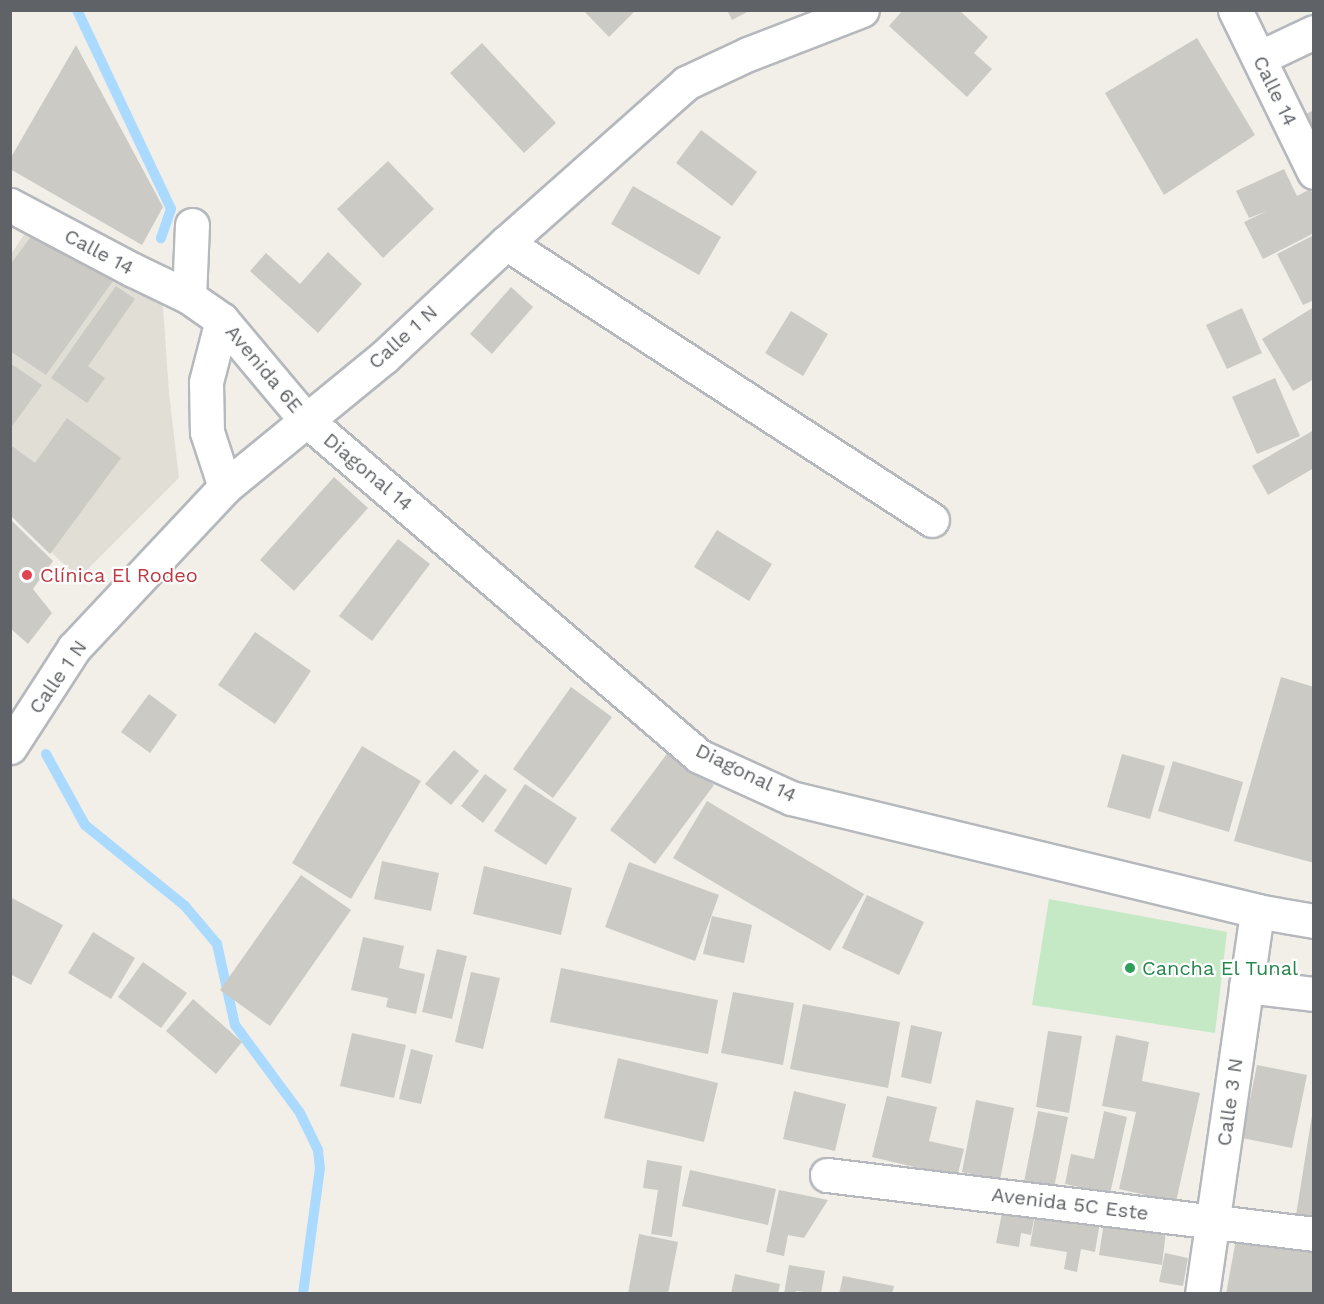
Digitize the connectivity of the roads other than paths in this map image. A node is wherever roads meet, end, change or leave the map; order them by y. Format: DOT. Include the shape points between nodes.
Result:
graph roads {
  1 [pos="862,10"];
  2 [pos="1235,10"];
  3 [pos="1314,32"];
  4 [pos="1259,58"];
  5 [pos="1314,172"];
  6 [pos="10,205"];
  7 [pos="192,225"];
  8 [pos="506,243"];
  9 [pos="189,297"];
  10 [pos="222,320"];
  11 [pos="305,419"];
  12 [pos="225,487"];
  13 [pos="933,520"];
  14 [pos="10,747"];
  15 [pos="1257,911"];
  16 [pos="1314,921"];
  17 [pos="1246,986"];
  18 [pos="1314,994"];
  19 [pos="827,1175"];
  20 [pos="1213,1222"];
  21 [pos="1314,1234"];
  22 [pos="1202,1293"];
  1 -- 8 [label="street, Calle 1 N" via="748,54 686,83"];
  2 -- 4 [label="street, Calle 14"];
  3 -- 4 [label="street"];
  4 -- 5 [label="street, Calle 14"];
  6 -- 9 [label="street, Calle 14"];
  7 -- 9 [label="street"];
  8 -- 11 [label="street, Calle 1 N" via="384,357"];
  8 -- 13 [label="street"];
  9 -- 10 [label="street, Avenida 6E"];
  10 -- 11 [label="street, Avenida 6E"];
  10 -- 12 [label="street, Avenida 6E" via="206,382 207,432"];
  11 -- 12 [label="street, Calle 1 N"];
  11 -- 15 [label="street, Diagonal 14" via="699,756 791,798"];
  12 -- 14 [label="street, Calle 1 N" via="74,648"];
  15 -- 16 [label="street, Diagonal 14"];
  15 -- 17 [label="street, Calle 3 N"];
  17 -- 18 [label="street"];
  17 -- 20 [label="street, Calle 3 N"];
  19 -- 20 [label="street, Avenida 5C Este"];
  20 -- 21 [label="street, Avenida 5C Este"];
  20 -- 22 [label="street, Calle 3 N"];
}
